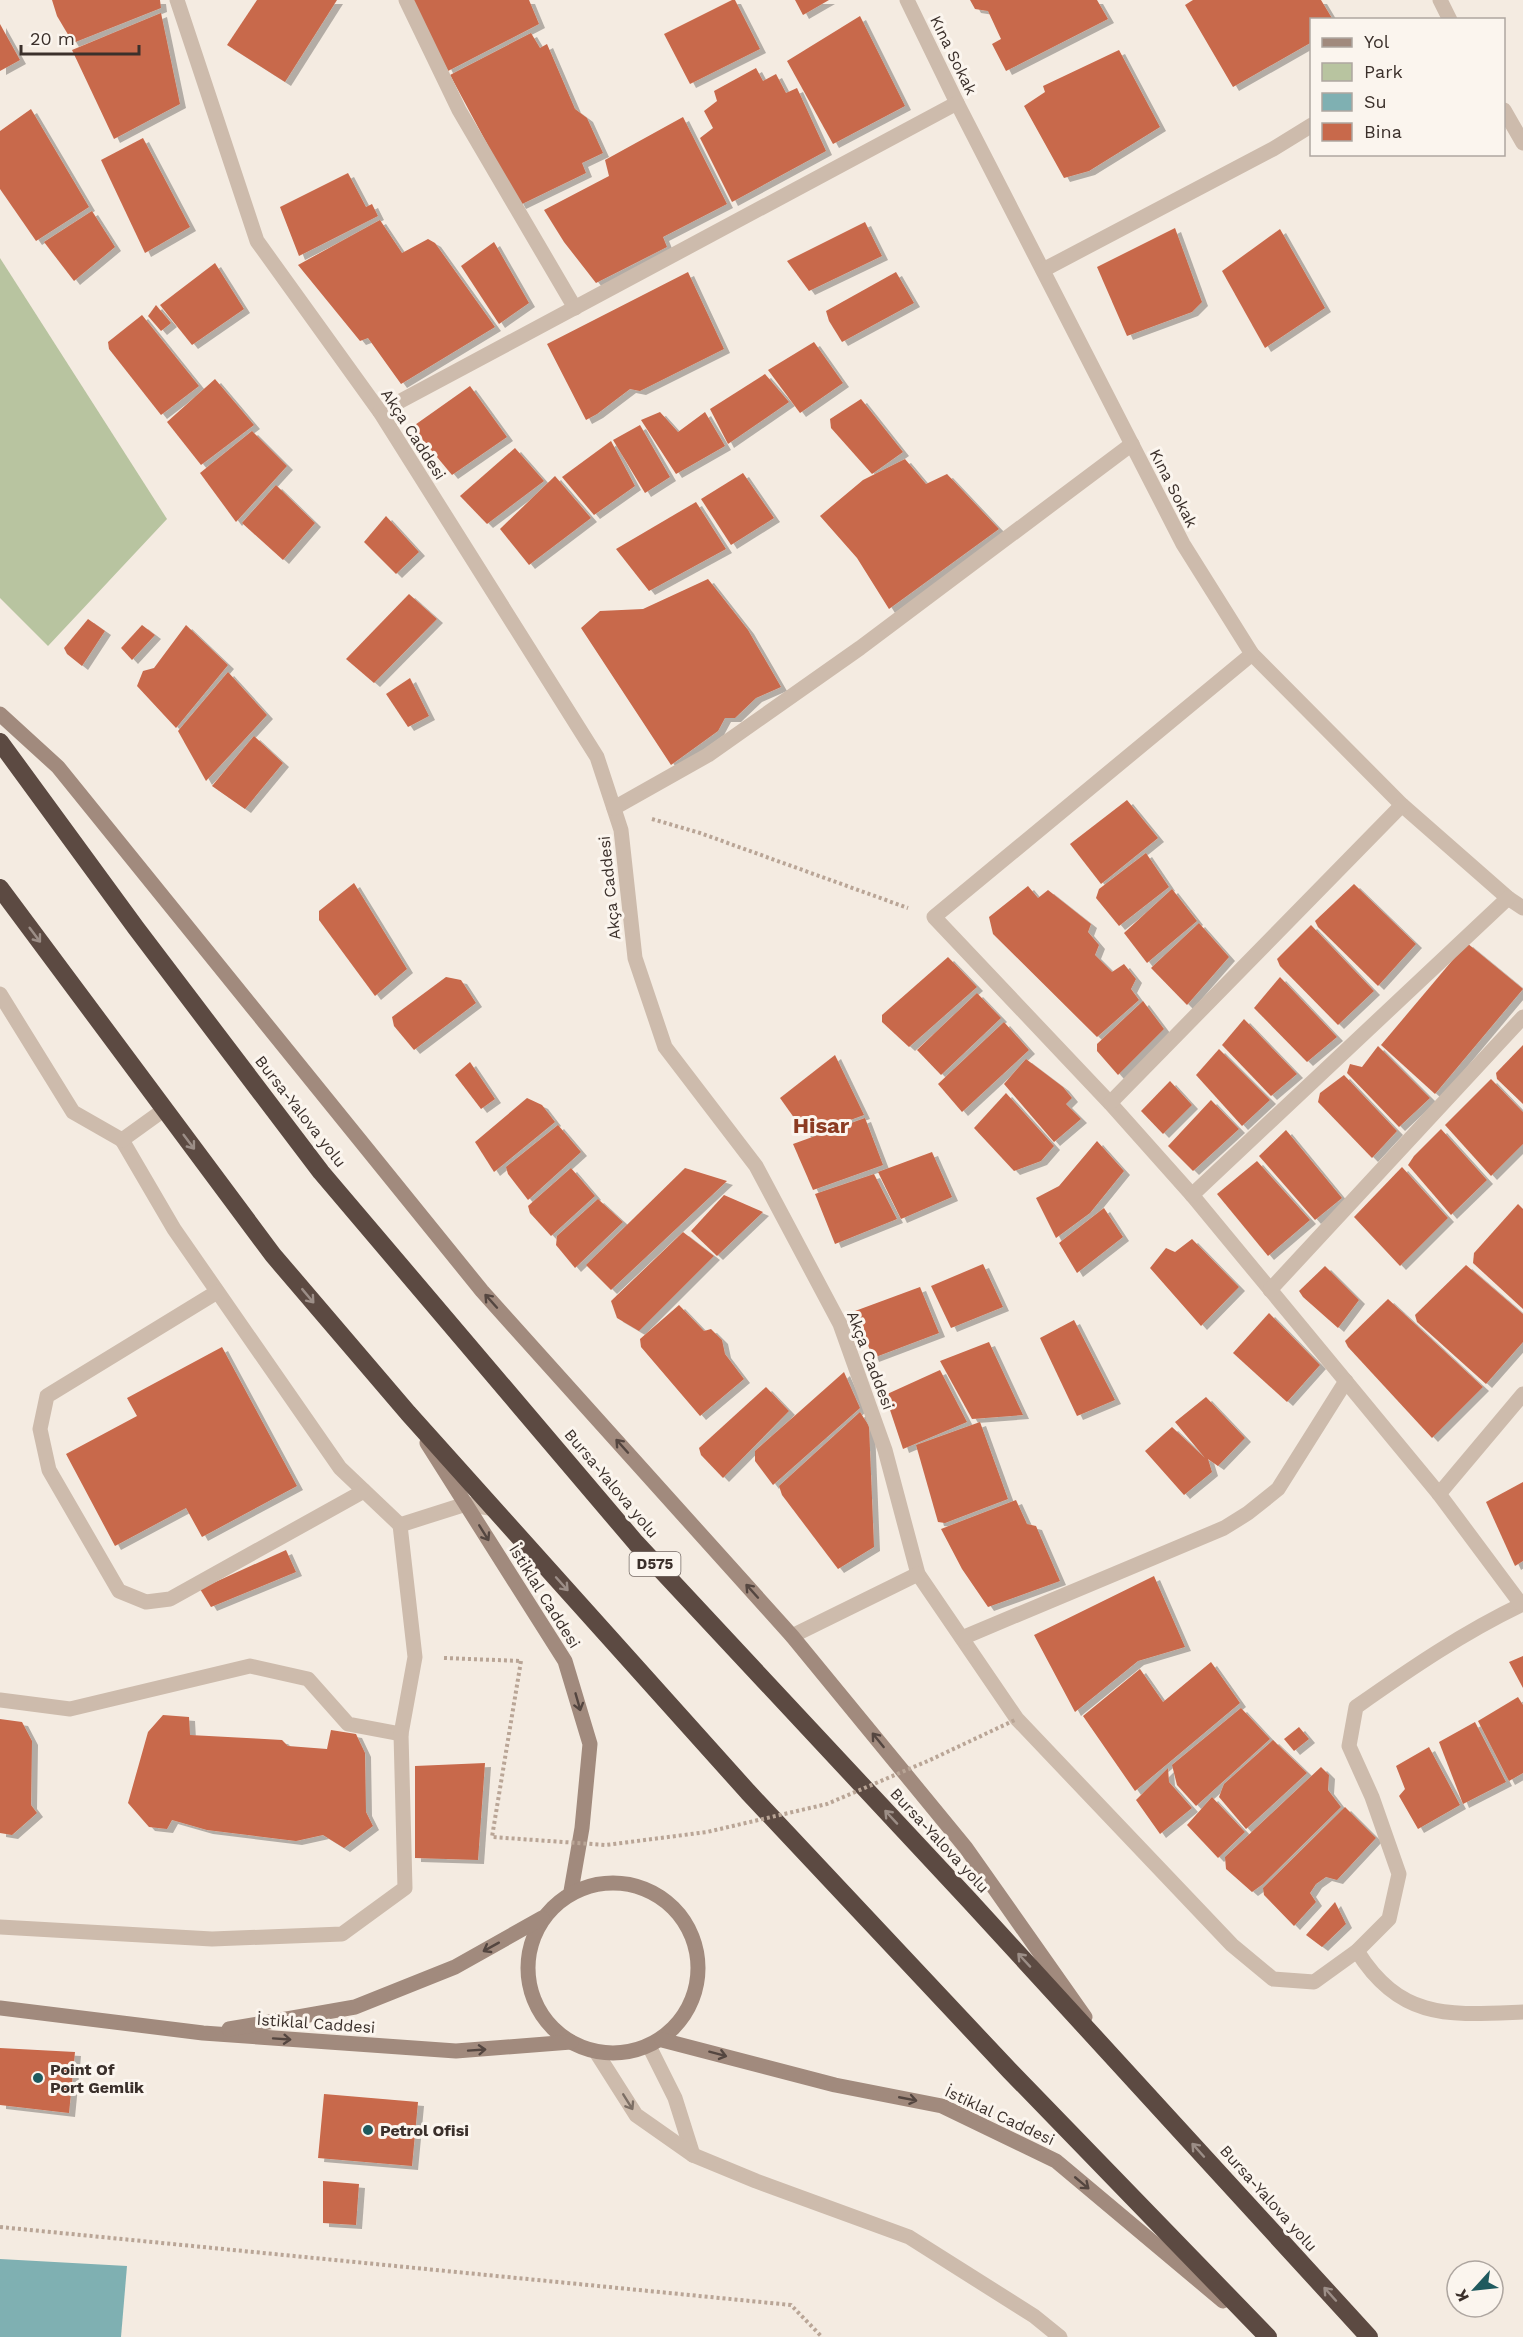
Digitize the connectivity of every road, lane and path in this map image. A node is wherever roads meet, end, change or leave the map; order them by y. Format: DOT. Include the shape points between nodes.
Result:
graph roads {
  1 [pos="177,0"];
  2 [pos="406,0"];
  3 [pos="907,0"];
  4 [pos="1440,0"];
  5 [pos="1449,18"];
  6 [pos="957,103"];
  7 [pos="1505,113"];
  8 [pos="1310,126"];
  9 [pos="1523,143"];
  10 [pos="1043,270"];
  11 [pos="575,308"];
  12 [pos="380,412"];
  13 [pos="1132,444"];
  14 [pos="1252,654"];
  15 [pos="0,714"];
  16 [pos="0,742"];
  17 [pos="1402,805"];
  18 [pos="614,807"];
  19 [pos="0,888"];
  20 [pos="1508,898"];
  21 [pos="1523,908"];
  22 [pos="934,917"];
  23 [pos="0,994"];
  24 [pos="1523,1017"];
  25 [pos="1110,1103"];
  26 [pos="165,1109"];
  27 [pos="122,1140"];
  28 [pos="1192,1195"];
  29 [pos="1270,1290"];
  30 [pos="217,1292"];
  31 [pos="1346,1381"];
  32 [pos="1523,1394"];
  33 [pos="408,1413"];
  34 [pos="364,1491"];
  35 [pos="1440,1494"];
  36 [pos="466,1504"];
  37 [pos="495,1509"];
  38 [pos="400,1526"];
  39 [pos="918,1574"];
  40 [pos="1522,1604"];
  41 [pos="792,1636"];
  42 [pos="962,1638"];
  43 [pos="415,1657"];
  44 [pos="0,1700"];
  45 [pos="1017,1719"];
  46 [pos="401,1734"];
  47 [pos="571,1892"];
  48 [pos="542,1918"];
  49 [pos="0,1927"];
  50 [pos="1357,1952"];
  51 [pos="0,2008"];
  52 [pos="1523,2012"];
  53 [pos="203,2033"];
  54 [pos="571,2042"];
  55 [pos="655,2043"];
  56 [pos="596,2052"];
  57 [pos="1113,2056"];
  58 [pos="693,2155"];
  59 [pos="0,2227"];
  60 [pos="822,2337"];
  61 [pos="1060,2337"];
  62 [pos="1267,2337"];
  63 [pos="1369,2337"];
  1 -- 12 [label="street, Akça Caddesi" via="257,241"];
  2 -- 11 [label="street" via="459,110"];
  3 -- 6 [label="street, Kına Sokak"];
  4 -- 5 [label="street"];
  6 -- 10 [label="street, Kına Sokak"];
  6 -- 11 [label="street"];
  7 -- 9 [label="street"];
  8 -- 10 [label="street"];
  10 -- 13 [label="street, Kına Sokak"];
  11 -- 12 [label="street"];
  12 -- 18 [label="street, Akça Caddesi" via="597,757"];
  13 -- 14 [label="street, Kına Sokak" via="1183,544"];
  13 -- 18 [label="street" via="746,729 708,755"];
  14 -- 17 [label="street, Kına Sokak"];
  14 -- 22 [label="street"];
  41 -- 15 [label="main road, one-way" via="482,1291 58,766"];
  57 -- 16 [label="highway, Bursa-Yalova yolu / D575, one-way" via="636,1544 321,1172"];
  17 -- 20 [label="street, Kına Sokak"];
  17 -- 25 [label="street"];
  18 -- 22 [label="path" via="700,833"];
  18 -- 39 [label="street, Akça Caddesi" via="621,830 635,958 665,1047 756,1166 840,1324 885,1450"];
  19 -- 26 [label="highway, one-way"];
  20 -- 21 [label="street, Kına Sokak"];
  20 -- 28 [label="street"];
  22 -- 25 [label="street"];
  23 -- 27 [label="street" via="73,1112"];
  24 -- 29 [label="street"];
  25 -- 28 [label="street"];
  26 -- 27 [label="street"];
  26 -- 33 [label="highway, one-way" via="273,1255"];
  27 -- 30 [label="street" via="174,1229"];
  28 -- 29 [label="street"];
  29 -- 31 [label="street"];
  30 -- 34 [label="street" via="340,1468"];
  30 -- 34 [label="street" via="47,1396 40,1429 49,1470 119,1591 146,1602 170,1599"];
  31 -- 35 [label="street"];
  31 -- 42 [label="street" via="1278,1488 1248,1513 1224,1527"];
  32 -- 35 [label="street"];
  33 -- 36 [label="main road, İstiklal Caddesi"];
  33 -- 37 [label="highway"];
  34 -- 38 [label="street"];
  35 -- 40 [label="street"];
  36 -- 37 [label="street"];
  36 -- 38 [label="street"];
  36 -- 47 [label="main road, İstiklal Caddesi, one-way" via="566,1661 590,1744"];
  37 -- 62 [label="highway, one-way" via="748,1792"];
  38 -- 43 [label="street"];
  39 -- 41 [label="street"];
  39 -- 42 [label="street, Akça Caddesi"];
  40 -- 50 [label="street, Akça Caddesi" via="1414,1666 1356,1707 1349,1746 1399,1874 1389,1919"];
  57 -- 41 [label="main road, one-way" via="966,1848"];
  42 -- 45 [label="street, Akça Caddesi"];
  43 -- 45 [label="path, bridge" via="521,1661 492,1837 606,1845 718,1829 827,1804"];
  43 -- 46 [label="street"];
  44 -- 46 [label="street" via="70,1709 250,1666 308,1679 348,1724"];
  45 -- 50 [label="street, Akça Caddesi" via="1232,1945 1273,1979 1314,1982"];
  46 -- 49 [label="street" via="405,1888 342,1934 212,1939"];
  47 -- 48 [label="main road"];
  47 -- 55 [label="main road" via="588,1885 617,1882 645,1888 670,1903 688,1926 698,1953 698,1981 690,2007 673,2030"];
  48 -- 53 [label="main road, İstiklal Caddesi, one-way" via="455,1967 355,2007"];
  48 -- 54 [label="main road" via="530,1944 527,1973 534,2001 549,2025"];
  50 -- 52 [label="street" via="1382,1983 1416,2006 1464,2014"];
  51 -- 53 [label="main road, İstiklal Caddesi"];
  53 -- 54 [label="main road, İstiklal Caddesi, one-way" via="456,2051"];
  54 -- 56 [label="main road"];
  55 -- 56 [label="main road" via="624,2054"];
  55 -- 58 [label="street"];
  55 -- 62 [label="main road, İstiklal Caddesi, one-way" via="942,2106 1056,2161"];
  56 -- 58 [label="street, one-way" via="636,2115"];
  63 -- 57 [label="highway, Bursa-Yalova yolu / D575, one-way"];
  58 -- 61 [label="street" via="909,2237 1034,2316"];
  59 -- 60 [label="path" via="791,2305"];
}
